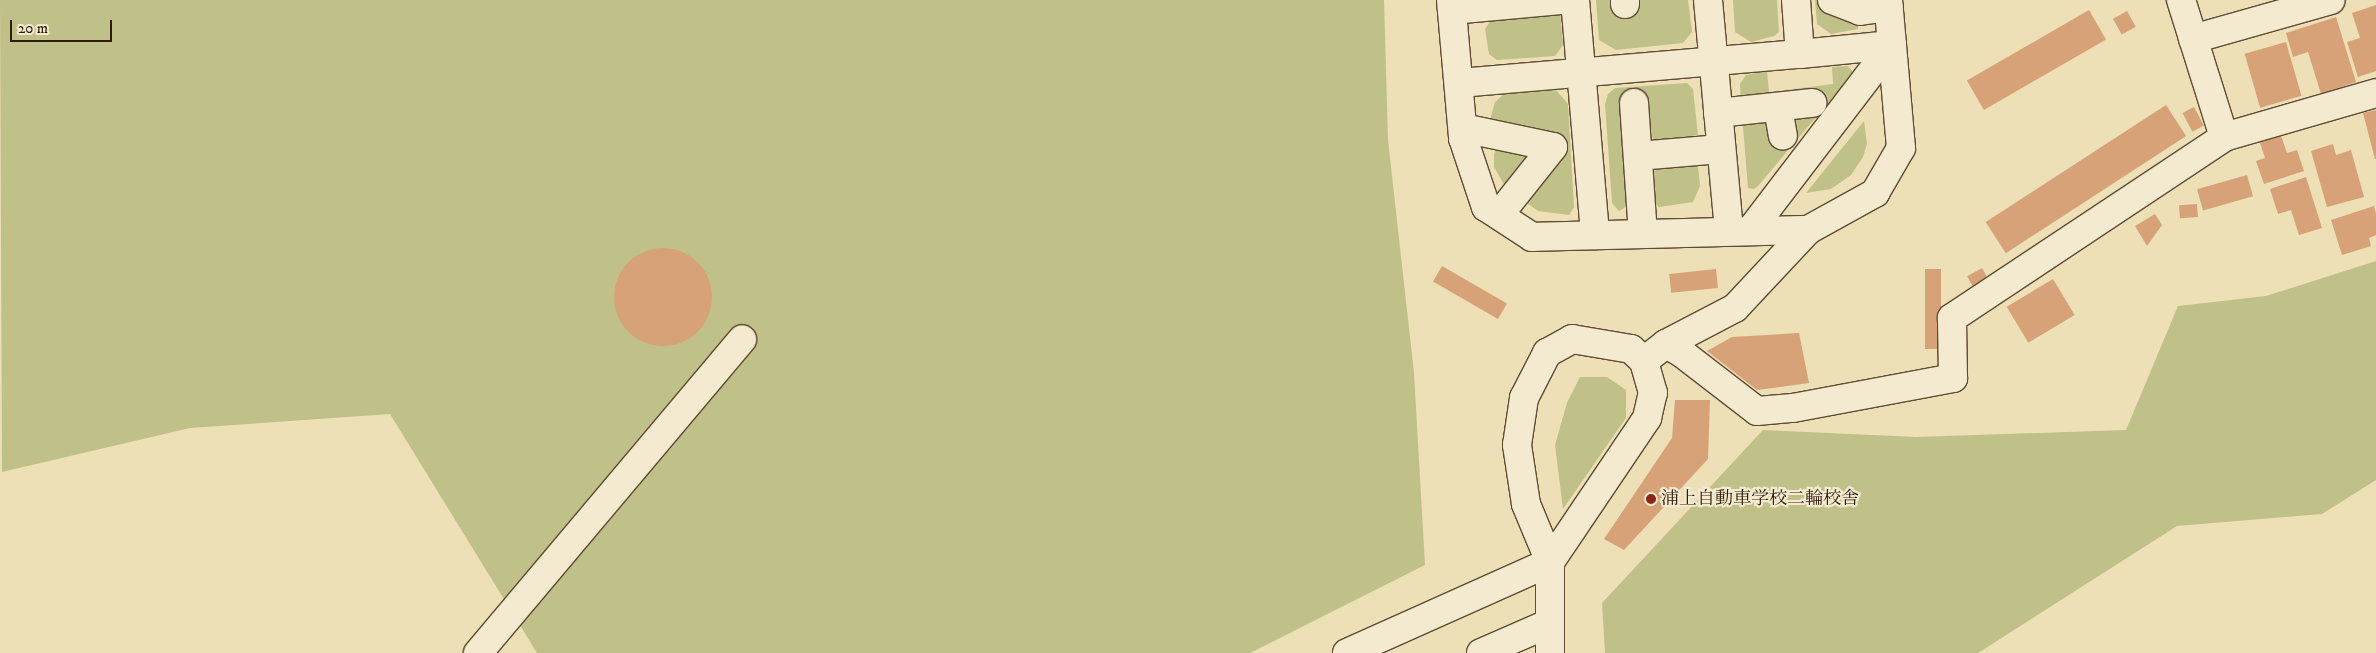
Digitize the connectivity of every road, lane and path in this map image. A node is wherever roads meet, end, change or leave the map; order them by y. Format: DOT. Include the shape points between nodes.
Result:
graph roads {
  1 [pos="1561,0"];
  2 [pos="1575,0"];
  3 [pos="1708,0"];
  4 [pos="1796,0"];
  5 [pos="1832,0"];
  6 [pos="2181,0"];
  7 [pos="2331,0"];
  8 [pos="1889,4"];
  9 [pos="1452,5"];
  10 [pos="2193,39"];
  11 [pos="1892,45"];
  12 [pos="1800,54"];
  13 [pos="1713,60"];
  14 [pos="1582,71"];
  15 [pos="1459,83"];
  16 [pos="2376,93"];
  17 [pos="1634,104"];
  18 [pos="1812,104"];
  19 [pos="1778,108"];
  20 [pos="1718,113"];
  21 [pos="1462,128"];
  22 [pos="1783,136"];
  23 [pos="2224,137"];
  24 [pos="1721,149"];
  25 [pos="1638,156"];
  26 [pos="1499,215"];
  27 [pos="1808,230"];
  28 [pos="1739,231"];
  29 [pos="1643,234"];
  30 [pos="1595,235"];
  31 [pos="742,339"];
  32 [pos="1666,344"];
  33 [pos="1644,361"];
  34 [pos="1550,562"];
  35 [pos="1550,623"];
  36 [pos="1507,648"];
  37 [pos="478,653"];
  38 [pos="1347,653"];
  39 [pos="1481,653"];
  40 [pos="1550,653"];
  1 -- 9 [label="street"];
  2 -- 14 [label="street"];
  3 -- 13 [label="street"];
  4 -- 12 [label="street"];
  5 -- 8 [label="street" via="1860,11"];
  6 -- 10 [label="street"];
  7 -- 10 [label="street"];
  8 -- 11 [label="street"];
  9 -- 15 [label="street"];
  10 -- 23 [label="street"];
  11 -- 12 [label="street"];
  11 -- 27 [label="street" via="1901,148 1875,193"];
  11 -- 28 [label="street"];
  12 -- 13 [label="street"];
  13 -- 14 [label="street"];
  13 -- 20 [label="street"];
  14 -- 15 [label="street"];
  14 -- 30 [label="street"];
  15 -- 21 [label="street"];
  16 -- 23 [label="street"];
  17 -- 25 [label="street"];
  18 -- 19 [label="street"];
  19 -- 20 [label="street"];
  19 -- 22 [label="street"];
  20 -- 24 [label="street"];
  21 -- 26 [label="street" via="1486,207"];
  21 -- 26 [label="street" via="1553,147"];
  23 -- 32 [label="street" via="1952,318 1953,378 1793,408 1757,411"];
  24 -- 25 [label="street"];
  24 -- 28 [label="street"];
  25 -- 29 [label="street"];
  26 -- 30 [label="street" via="1532,237"];
  27 -- 28 [label="street"];
  27 -- 32 [label="street" via="1735,308"];
  28 -- 29 [label="street"];
  29 -- 30 [label="street"];
  31 -- 37 [label="street"];
  32 -- 33 [label="street"];
  33 -- 34 [label="street" via="1653,392 1647,418"];
  33 -- 34 [label="street" via="1632,349 1603,342 1572,340 1547,353 1524,398 1518,446 1526,504"];
  34 -- 35 [label="street"];
  34 -- 38 [label="street"];
  35 -- 36 [label="street"];
  35 -- 40 [label="street"];
  36 -- 39 [label="street"];
}
